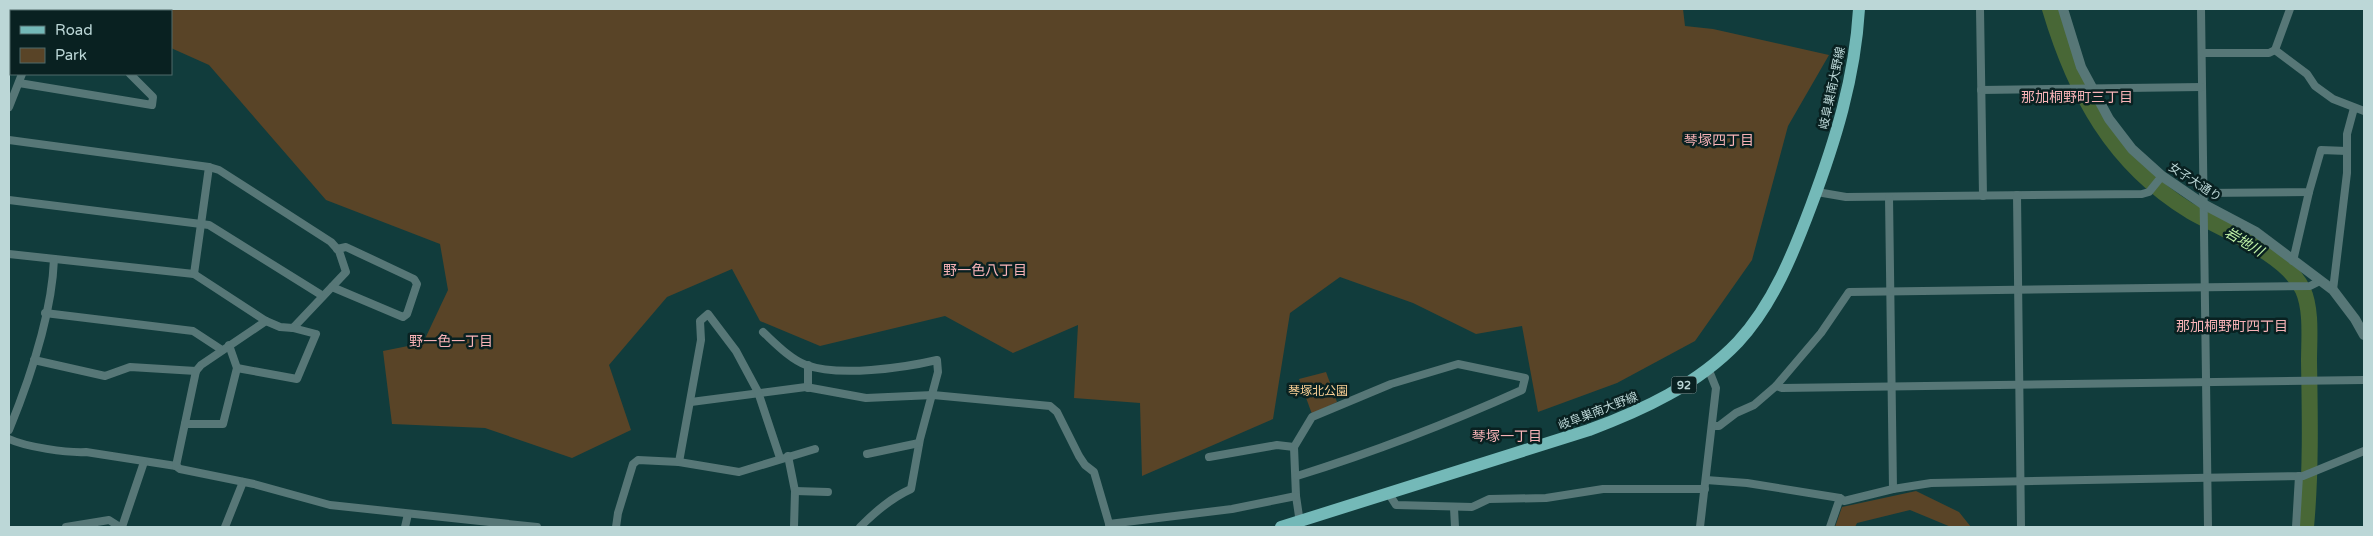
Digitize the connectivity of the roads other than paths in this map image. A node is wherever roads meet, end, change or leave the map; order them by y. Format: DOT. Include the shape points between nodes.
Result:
graph roads {
  1 [pos="1859,9"];
  2 [pos="1980,9"];
  3 [pos="2063,9"];
  4 [pos="2201,9"];
  5 [pos="2290,9"];
  6 [pos="2275,50"];
  7 [pos="2202,53"];
  8 [pos="22,75"];
  9 [pos="131,75"];
  10 [pos="19,83"];
  11 [pos="2202,87"];
  12 [pos="2090,88"];
  13 [pos="1981,90"];
  14 [pos="11,96"];
  15 [pos="9,107"];
  16 [pos="2354,108"];
  17 [pos="2364,111"];
  18 [pos="9,140"];
  19 [pos="2347,151"];
  20 [pos="209,167"];
  21 [pos="2161,178"];
  22 [pos="1816,192"];
  23 [pos="2309,192"];
  24 [pos="2017,195"];
  25 [pos="1983,196"];
  26 [pos="1889,197"];
  27 [pos="9,200"];
  28 [pos="2203,203"];
  29 [pos="200,222"];
  30 [pos="337,249"];
  31 [pos="9,254"];
  32 [pos="54,259"];
  33 [pos="2293,261"];
  34 [pos="194,274"];
  35 [pos="2320,281"];
  36 [pos="332,286"];
  37 [pos="2204,288"];
  38 [pos="2018,290"];
  39 [pos="2333,290"];
  40 [pos="1890,292"];
  41 [pos="323,296"];
  42 [pos="45,312"];
  43 [pos="266,321"];
  44 [pos="293,328"];
  45 [pos="762,332"];
  46 [pos="2364,335"];
  47 [pos="226,347"];
  48 [pos="34,360"];
  49 [pos="808,365"];
  50 [pos="237,368"];
  51 [pos="1708,368"];
  52 [pos="196,371"];
  53 [pos="2364,380"];
  54 [pos="2206,383"];
  55 [pos="2019,384"];
  56 [pos="1776,386"];
  57 [pos="1892,386"];
  58 [pos="808,388"];
  59 [pos="758,392"];
  60 [pos="933,395"];
  61 [pos="691,402"];
  62 [pos="185,424"];
  63 [pos="1713,426"];
  64 [pos="9,430"];
  65 [pos="9,439"];
  66 [pos="919,443"];
  67 [pos="1294,447"];
  68 [pos="815,449"];
  69 [pos="2364,451"];
  70 [pos="867,454"];
  71 [pos="784,457"];
  72 [pos="1208,457"];
  73 [pos="144,462"];
  74 [pos="679,462"];
  75 [pos="176,466"];
  76 [pos="1296,476"];
  77 [pos="2301,476"];
  78 [pos="2207,478"];
  79 [pos="1706,480"];
  80 [pos="2020,481"];
  81 [pos="243,482"];
  82 [pos="1705,489"];
  83 [pos="1893,489"];
  84 [pos="795,491"];
  85 [pos="828,492"];
  86 [pos="1389,494"];
  87 [pos="1296,496"];
  88 [pos="1840,498"];
  89 [pos="1454,508"];
  90 [pos="408,514"];
  91 [pos="1300,524"];
  92 [pos="1109,526"];
  93 [pos="66,527"];
  94 [pos="121,527"];
  95 [pos="226,527"];
  96 [pos="405,527"];
  97 [pos="537,527"];
  98 [pos="616,527"];
  99 [pos="794,527"];
  100 [pos="860,527"];
  101 [pos="1281,527"];
  102 [pos="1455,527"];
  103 [pos="1700,527"];
  104 [pos="1830,527"];
  105 [pos="2021,527"];
  106 [pos="2208,527"];
  107 [pos="2296,527"];
  1 -- 22 [label="main road, 岐阜巣南大野線 / 92" via="1845,102 1837,135"];
  2 -- 13 [label="street"];
  3 -- 12 [label="street, 女子大通り"];
  4 -- 7 [label="street"];
  5 -- 6 [label="street"];
  6 -- 7 [label="street" via="2269,53"];
  6 -- 16 [label="street" via="2307,74 2315,86 2332,99"];
  7 -- 11 [label="street"];
  8 -- 10 [label="street"];
  9 -- 10 [label="street" via="154,96 152,105"];
  10 -- 14 [label="street"];
  11 -- 12 [label="street"];
  11 -- 28 [label="street"];
  12 -- 13 [label="street"];
  12 -- 21 [label="street, 女子大通り" via="2132,150"];
  13 -- 25 [label="street"];
  14 -- 15 [label="street"];
  16 -- 17 [label="street"];
  16 -- 19 [label="street" via="2347,134"];
  18 -- 20 [label="street"];
  19 -- 23 [label="street" via="2321,150"];
  19 -- 39 [label="street"];
  20 -- 29 [label="street"];
  20 -- 30 [label="street" via="331,242"];
  21 -- 24 [label="street" via="2142,194"];
  21 -- 28 [label="street, 女子大通り"];
  22 -- 26 [label="street" via="1846,198"];
  22 -- 51 [label="main road, 岐阜巣南大野線 / 92" via="1798,240 1764,306 1738,342"];
  23 -- 28 [label="street"];
  23 -- 33 [label="street"];
  24 -- 25 [label="street"];
  24 -- 38 [label="street"];
  25 -- 26 [label="street"];
  26 -- 40 [label="street"];
  27 -- 29 [label="street"];
  28 -- 33 [label="street, 女子大通り" via="2256,232"];
  28 -- 37 [label="street"];
  29 -- 34 [label="street"];
  29 -- 41 [label="street"];
  30 -- 36 [label="street" via="346,272"];
  30 -- 36 [label="street" via="346,247 414,279 417,284 407,314 403,317"];
  31 -- 32 [label="street"];
  32 -- 34 [label="street"];
  32 -- 42 [label="street"];
  33 -- 35 [label="street, 女子大通り"];
  34 -- 43 [label="street"];
  35 -- 37 [label="street" via="2310,286"];
  35 -- 39 [label="street, 女子大通り"];
  36 -- 41 [label="street"];
  37 -- 38 [label="street"];
  37 -- 54 [label="street"];
  38 -- 40 [label="street"];
  38 -- 55 [label="street"];
  39 -- 46 [label="street, 女子大通り"];
  40 -- 56 [label="street" via="1849,292 1821,333"];
  40 -- 57 [label="street"];
  41 -- 44 [label="street"];
  42 -- 47 [label="street" via="193,331"];
  42 -- 48 [label="street"];
  43 -- 44 [label="street"];
  43 -- 47 [label="street"];
  44 -- 50 [label="street" via="316,334 297,379"];
  45 -- 49 [label="street"];
  47 -- 50 [label="street"];
  47 -- 52 [label="street"];
  48 -- 52 [label="street" via="105,376 130,367"];
  48 -- 64 [label="street"];
  49 -- 58 [label="street"];
  49 -- 60 [label="street" via="873,370 937,360"];
  50 -- 62 [label="street" via="223,424"];
  51 -- 63 [label="street" via="1716,388"];
  51 -- 86 [label="main road, 岐阜巣南大野線 / 92" via="1636,413"];
  52 -- 62 [label="street"];
  53 -- 54 [label="street"];
  54 -- 55 [label="street"];
  54 -- 78 [label="street"];
  55 -- 57 [label="street"];
  55 -- 80 [label="street"];
  56 -- 57 [label="street"];
  56 -- 63 [label="street" via="1720,426"];
  57 -- 83 [label="street"];
  58 -- 59 [label="street"];
  58 -- 60 [label="street" via="866,398"];
  59 -- 61 [label="street"];
  59 -- 61 [label="street" via="736,351 708,314 700,321 701,340"];
  59 -- 71 [label="street"];
  60 -- 66 [label="street"];
  60 -- 92 [label="street" via="1050,406 1057,412 1085,465 1094,472"];
  61 -- 74 [label="street"];
  62 -- 75 [label="street"];
  63 -- 79 [label="street"];
  65 -- 73 [label="street" via="73,453 86,452"];
  66 -- 70 [label="street"];
  66 -- 100 [label="street" via="911,490 878,509"];
  67 -- 72 [label="street" via="1278,445"];
  67 -- 76 [label="street"];
  67 -- 76 [label="street" via="1312,417 1391,384 1458,364 1525,378 1522,390 1492,404 1358,457"];
  68 -- 71 [label="street"];
  69 -- 77 [label="street"];
  71 -- 74 [label="street" via="738,472"];
  71 -- 84 [label="street"];
  73 -- 75 [label="street"];
  73 -- 94 [label="street"];
  74 -- 98 [label="street" via="638,460 633,464"];
  75 -- 81 [label="street"];
  76 -- 87 [label="street"];
  77 -- 78 [label="street"];
  77 -- 107 [label="street"];
  78 -- 80 [label="street"];
  78 -- 106 [label="street"];
  79 -- 82 [label="street"];
  79 -- 88 [label="street"];
  80 -- 83 [label="street" via="1931,483"];
  80 -- 105 [label="street"];
  81 -- 90 [label="street" via="330,505"];
  81 -- 95 [label="street"];
  82 -- 89 [label="street" via="1603,489 1546,498 1489,499 1472,507"];
  82 -- 103 [label="street"];
  83 -- 88 [label="street" via="1844,501"];
  84 -- 85 [label="street"];
  84 -- 99 [label="street"];
  86 -- 89 [label="street" via="1396,505"];
  86 -- 91 [label="main road, 岐阜巣南大野線 / 92"];
  87 -- 91 [label="street"];
  87 -- 92 [label="street" via="1232,509"];
  88 -- 104 [label="street"];
  89 -- 102 [label="street"];
  90 -- 96 [label="street"];
  90 -- 97 [label="street"];
  91 -- 101 [label="main road, 岐阜巣南大野線 / 92"];
  93 -- 94 [label="street" via="109,520"];
}
